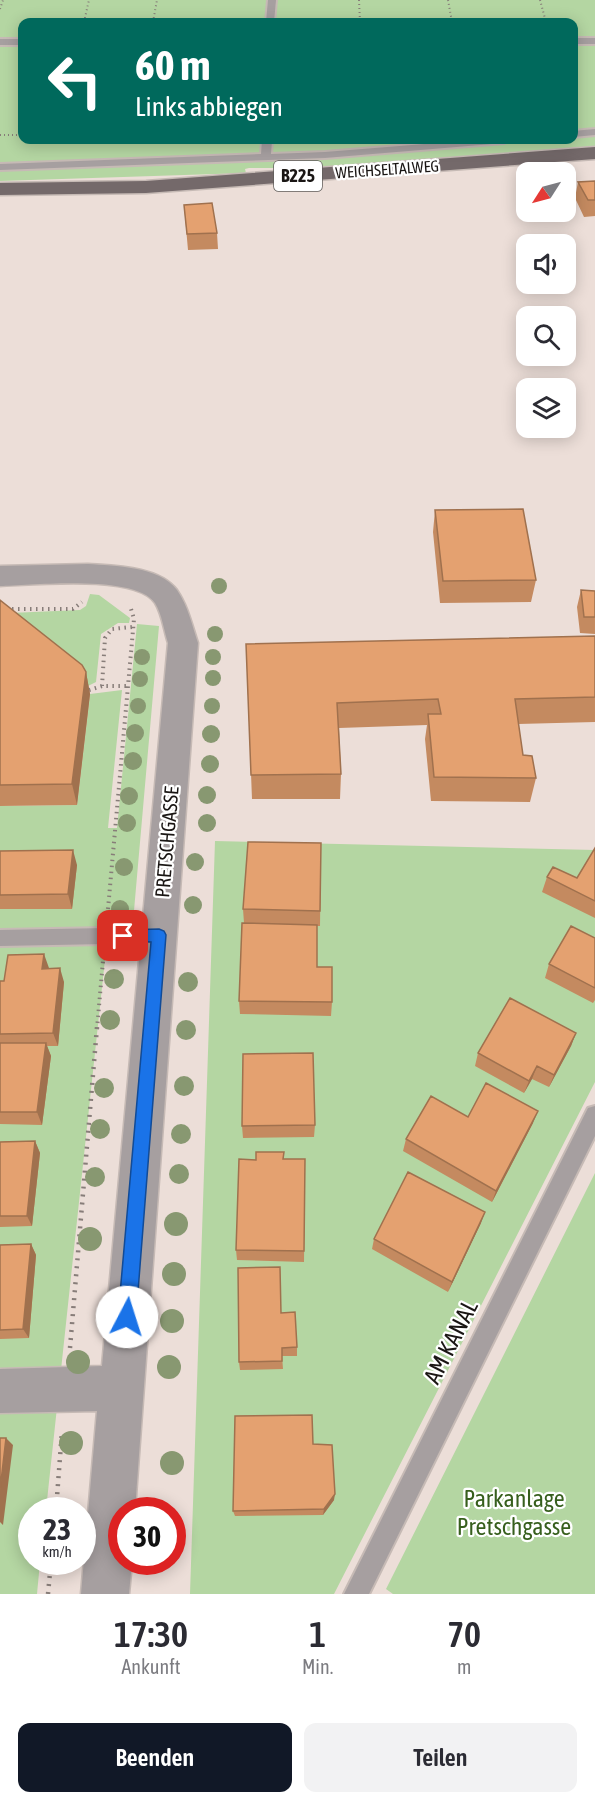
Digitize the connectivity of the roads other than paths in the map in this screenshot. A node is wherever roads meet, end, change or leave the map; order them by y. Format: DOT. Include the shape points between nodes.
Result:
graph roads {
  1 [pos="272,0"];
  2 [pos="270,18"];
  3 [pos="578,41"];
  4 [pos="595,41"];
  5 [pos="0,42"];
  6 [pos="18,42"];
  7 [pos="595,132"];
  8 [pos="578,134"];
  9 [pos="267,144"];
  10 [pos="451,144"];
  11 [pos="595,153"];
  12 [pos="266,158"];
  13 [pos="0,167"];
  14 [pos="0,189"];
  15 [pos="0,576"];
  16 [pos="159,935"];
  17 [pos="0,938"];
  18 [pos="595,1115"];
  19 [pos="121,1388"];
  20 [pos="0,1391"];
  21 [pos="105,1594"];
  22 [pos="356,1594"];
  1 -- 2 [label="lane"];
  3 -- 4 [label="lane"];
  5 -- 6 [label="lane"];
  7 -- 8 [label="lane"];
  9 -- 12 [label="lane"];
  10 -- 12 [label="lane"];
  11 -- 14 [label="main road, WEICHSELTALWEG / B225" via="146,187"];
  12 -- 13 [label="lane"];
  15 -- 16 [label="street, PRETSCHGASSE" via="124,576 145,580 165,595 183,643"];
  16 -- 17 [label="lane"];
  16 -- 19 [label="street, PRETSCHGASSE"];
  18 -- 22 [label="lane, AM KANAL"];
  19 -- 20 [label="street"];
  19 -- 21 [label="street, PRETSCHGASSE"];
}
